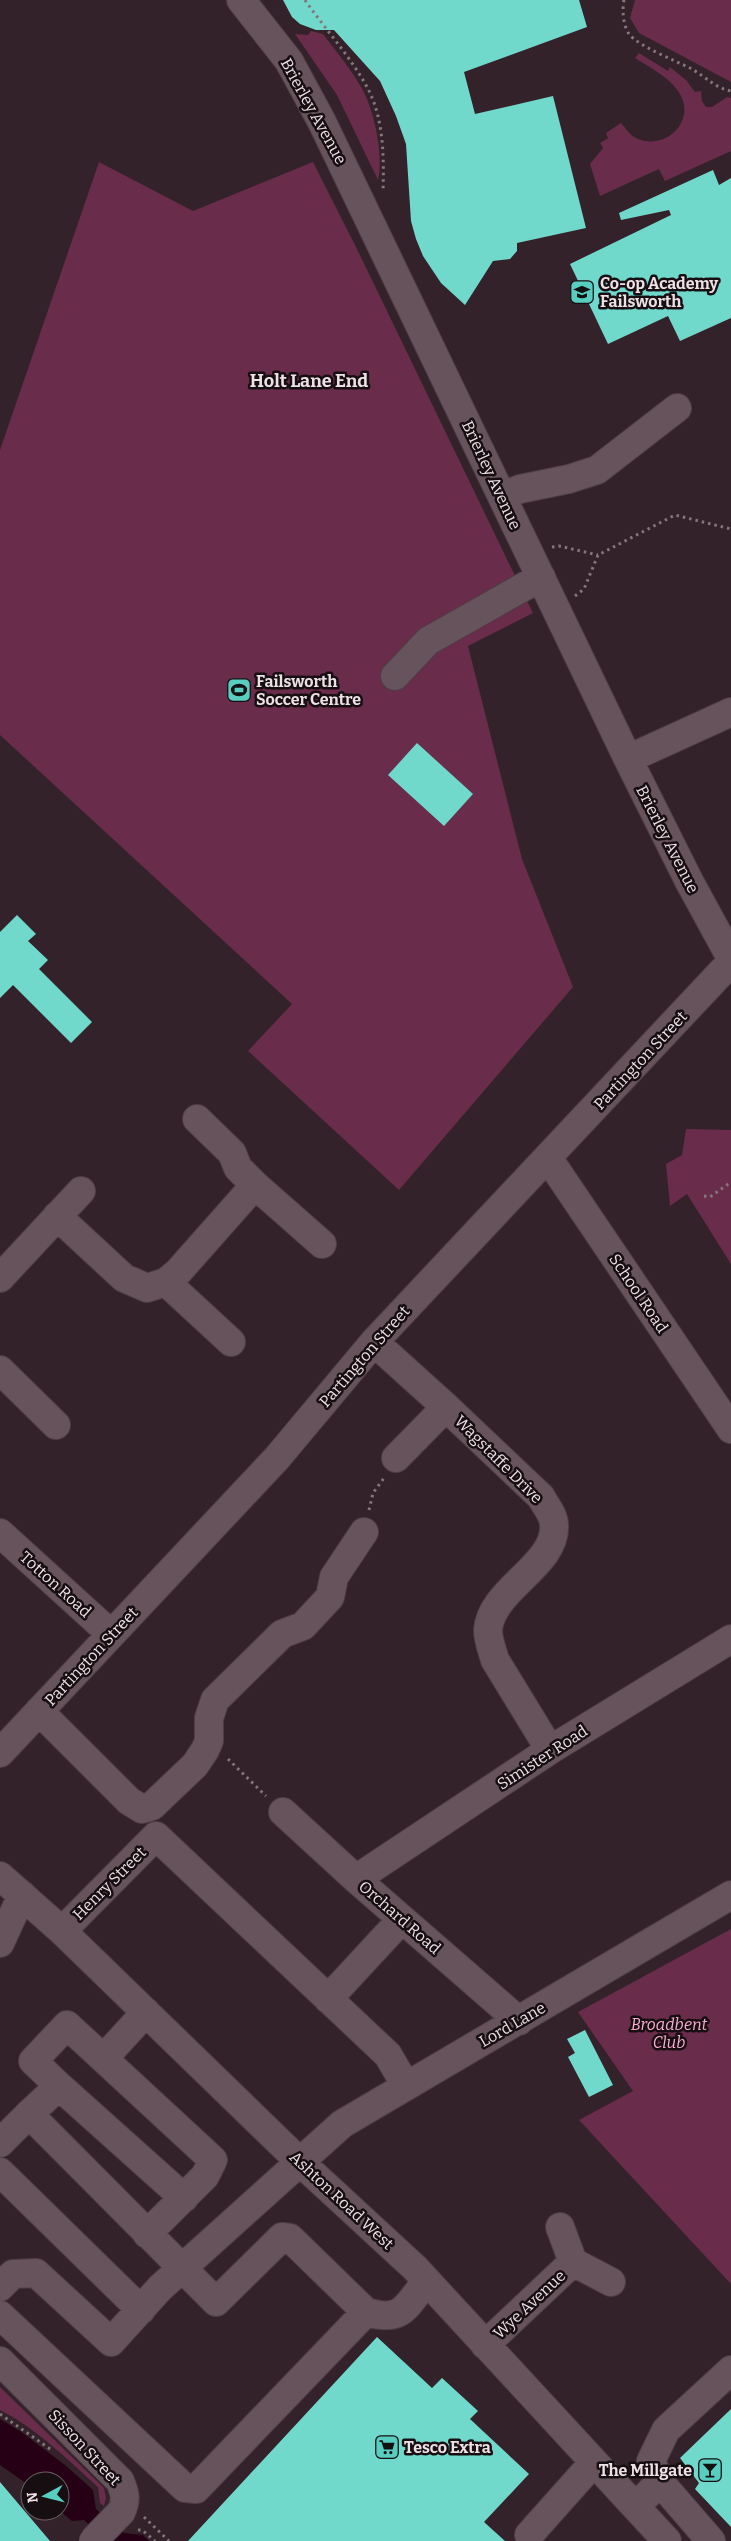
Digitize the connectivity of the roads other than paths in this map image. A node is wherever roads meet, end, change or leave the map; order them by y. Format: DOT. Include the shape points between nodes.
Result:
graph roads {
  1 [pos="241,0"];
  2 [pos="677,408"];
  3 [pos="502,496"];
  4 [pos="540,577"];
  5 [pos="395,676"];
  6 [pos="731,712"];
  7 [pos="628,759"];
  8 [pos="731,958"];
  9 [pos="731,962"];
  10 [pos="197,1119"];
  11 [pos="548,1158"];
  12 [pos="255,1185"];
  13 [pos="80,1191"];
  14 [pos="58,1216"];
  15 [pos="322,1244"];
  16 [pos="4,1266"];
  17 [pos="166,1282"];
  18 [pos="231,1342"];
  19 [pos="374,1342"];
  20 [pos="0,1370"];
  21 [pos="446,1407"];
  22 [pos="56,1425"];
  23 [pos="731,1429"];
  24 [pos="396,1458"];
  25 [pos="364,1532"];
  26 [pos="0,1533"];
  27 [pos="111,1634"];
  28 [pos="731,1639"];
  29 [pos="39,1711"];
  30 [pos="550,1750"];
  31 [pos="0,1753"];
  32 [pos="283,1812"];
  33 [pos="0,1876"];
  34 [pos="356,1879"];
  35 [pos="731,1895"];
  36 [pos="22,1896"];
  37 [pos="402,1919"];
  38 [pos="62,1931"];
  39 [pos="0,1943"];
  40 [pos="328,1999"];
  41 [pos="146,2012"];
  42 [pos="519,2021"];
  43 [pos="104,2058"];
  44 [pos="59,2086"];
  45 [pos="406,2086"];
  46 [pos="28,2114"];
  47 [pos="0,2143"];
  48 [pos="299,2161"];
  49 [pos="0,2172"];
  50 [pos="184,2198"];
  51 [pos="560,2227"];
  52 [pos="147,2234"];
  53 [pos="573,2262"];
  54 [pos="182,2268"];
  55 [pos="3,2279"];
  56 [pos="427,2281"];
  57 [pos="611,2282"];
  58 [pos="141,2310"];
  59 [pos="366,2312"];
  60 [pos="0,2315"];
  61 [pos="485,2345"];
  62 [pos="0,2361"];
  63 [pos="731,2370"];
  64 [pos="594,2462"];
  65 [pos="660,2482"];
  66 [pos="635,2506"];
  67 [pos="528,2535"];
  68 [pos="93,2541"];
  69 [pos="667,2541"];
  70 [pos="711,2541"];
  1 -- 3 [label="street, Brierley Avenue" via="288,61 322,122"];
  2 -- 3 [label="street" via="597,470"];
  3 -- 4 [label="street, Brierley Avenue"];
  4 -- 5 [label="street" via="428,641"];
  4 -- 7 [label="street, Brierley Avenue"];
  6 -- 7 [label="street"];
  7 -- 8 [label="street, Brierley Avenue"];
  9 -- 11 [label="street, Partington Street"];
  10 -- 12 [label="street" via="232,1153 238,1168"];
  11 -- 19 [label="street, Partington Street"];
  11 -- 23 [label="street, School Road"];
  12 -- 15 [label="street"];
  12 -- 17 [label="street"];
  13 -- 14 [label="street"];
  14 -- 16 [label="street"];
  14 -- 17 [label="street" via="124,1278 148,1288"];
  17 -- 18 [label="street"];
  19 -- 21 [label="street, Wagstaffe Drive"];
  19 -- 27 [label="street, Partington Street" via="277,1458"];
  20 -- 22 [label="street"];
  21 -- 24 [label="street"];
  21 -- 30 [label="street, Wagstaffe Drive" via="541,1497 554,1524 547,1550 503,1599 488,1630 495,1660"];
  25 -- 29 [label="street" via="334,1577 330,1597 303,1626 282,1634 216,1700 209,1718 209,1740 195,1765 152,1806 142,1809 129,1801"];
  26 -- 27 [label="street, Totton Road"];
  27 -- 29 [label="street, Partington Street"];
  28 -- 30 [label="street, Simister Road"];
  29 -- 31 [label="street, Partington Street"];
  30 -- 34 [label="street, Simister Road"];
  32 -- 34 [label="street, Orchard Road"];
  33 -- 36 [label="street, Ashton Road West"];
  34 -- 37 [label="street, Orchard Road"];
  35 -- 42 [label="street, Lord Lane"];
  36 -- 38 [label="street, Ashton Road West"];
  36 -- 39 [label="street"];
  37 -- 40 [label="street"];
  37 -- 42 [label="street, Orchard Road"];
  38 -- 40 [label="street, Henry Street" via="156,1836"];
  38 -- 41 [label="street, Ashton Road West"];
  40 -- 45 [label="street" via="388,2055"];
  41 -- 43 [label="street"];
  41 -- 48 [label="street, Ashton Road West"];
  42 -- 45 [label="street, Lord Lane"];
  43 -- 44 [label="street" via="67,2025 32,2061"];
  43 -- 50 [label="street" via="213,2160 205,2176"];
  44 -- 46 [label="street"];
  44 -- 50 [label="street"];
  45 -- 48 [label="street, Lord Lane" via="342,2124"];
  46 -- 47 [label="street"];
  46 -- 52 [label="street"];
  48 -- 54 [label="street, Lord Lane"];
  48 -- 56 [label="street, Ashton Road West"];
  49 -- 58 [label="street"];
  50 -- 52 [label="street"];
  51 -- 53 [label="street, Wye Avenue"];
  52 -- 54 [label="street"];
  53 -- 57 [label="street, Wye Avenue"];
  53 -- 61 [label="street, Wye Avenue"];
  54 -- 58 [label="street, Lord Lane"];
  54 -- 59 [label="street" via="216,2302 282,2237 290,2238"];
  55 -- 58 [label="street, Lord Lane" via="13,2274 36,2273 111,2342"];
  56 -- 59 [label="street" via="408,2307 390,2316"];
  56 -- 61 [label="street, Ashton Road West"];
  59 -- 60 [label="street" via="196,2490 185,2488"];
  61 -- 64 [label="street, Ashton Road West"];
  62 -- 68 [label="street, Sisson Street, bridge" via="120,2481 125,2493 127,2521"];
  63 -- 65 [label="street" via="666,2430 651,2461"];
  64 -- 66 [label="street, Ashton Road West"];
  64 -- 67 [label="street"];
  65 -- 66 [label="street"];
  65 -- 70 [label="street"];
  66 -- 69 [label="street, Ashton Road West"];
}
